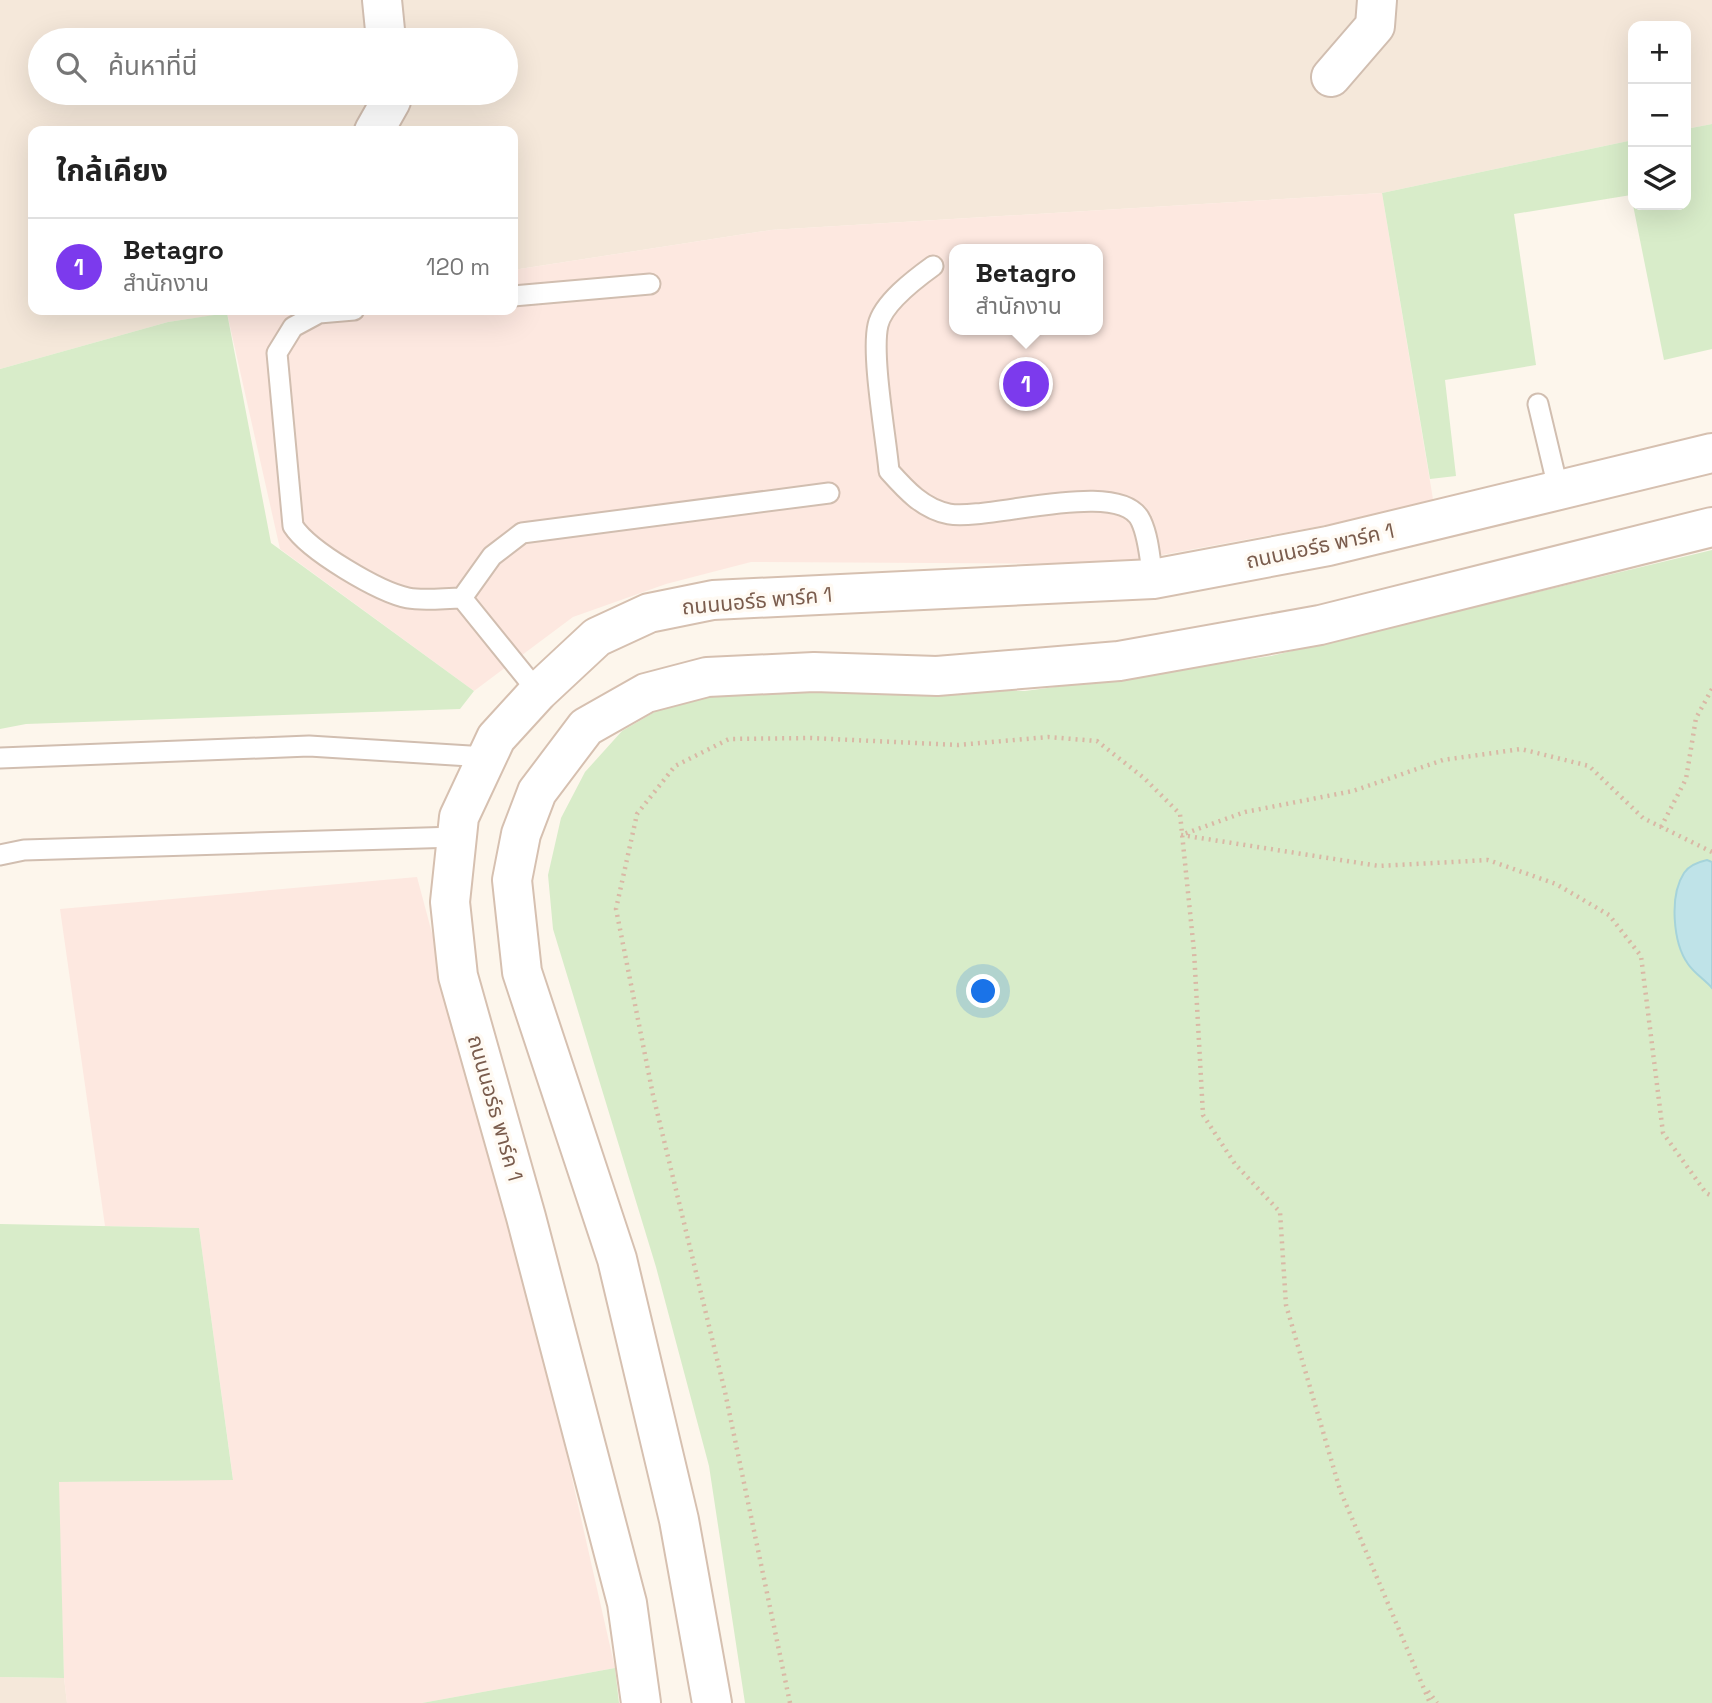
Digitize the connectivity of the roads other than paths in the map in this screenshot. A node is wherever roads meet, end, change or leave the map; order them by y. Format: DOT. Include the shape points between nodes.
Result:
graph roads {
  1 [pos="382,0"];
  2 [pos="1377,0"];
  3 [pos="385,28"];
  4 [pos="1331,77"];
  5 [pos="389,105"];
  6 [pos="377,126"];
  7 [pos="933,267"];
  8 [pos="650,284"];
  9 [pos="518,296"];
  10 [pos="315,315"];
  11 [pos="1538,404"];
  12 [pos="1712,453"];
  13 [pos="1559,492"];
  14 [pos="829,493"];
  15 [pos="1712,527"];
  16 [pos="1153,579"];
  17 [pos="462,598"];
  18 [pos="538,692"];
  19 [pos="486,757"];
  20 [pos="0,758"];
  21 [pos="457,837"];
  22 [pos="0,855"];
  23 [pos="641,1703"];
  24 [pos="712,1703"];
  1 -- 3 [label="main road"];
  2 -- 4 [label="main road" via="1375,26"];
  5 -- 6 [label="main road"];
  7 -- 16 [label="lane" via="900,290 878,324 889,471 928,508 951,515 1094,501 1123,503 1141,519"];
  8 -- 9 [label="lane"];
  10 -- 17 [label="lane" via="293,327 277,353 293,526 301,538 338,566 407,598"];
  11 -- 13 [label="lane"];
  12 -- 13 [label="main road, ถนนนอร์ธ พาร์ค 1"];
  13 -- 16 [label="main road, ถนนนอร์ธ พาร์ค 1" via="1328,546"];
  14 -- 17 [label="lane" via="522,533 492,556"];
  15 -- 24 [label="main road" via="1320,625 1146,656 937,676 814,672 707,677 646,693 586,727 537,792 520,834 512,880 522,972 617,1259 679,1520"];
  16 -- 18 [label="main road, ถนนนอร์ธ พาร์ค 1" via="713,600 649,613 597,637"];
  17 -- 18 [label="lane"];
  18 -- 19 [label="main road, ถนนนอร์ธ พาร์ค 1" via="496,738"];
  19 -- 20 [label="lane" via="309,746"];
  19 -- 21 [label="main road, ถนนนอร์ธ พาร์ค 1" via="459,817"];
  21 -- 22 [label="lane" via="24,850"];
  21 -- 23 [label="main road, ถนนนอร์ธ พาร์ค 1" via="450,902 458,976 627,1603"];
}
